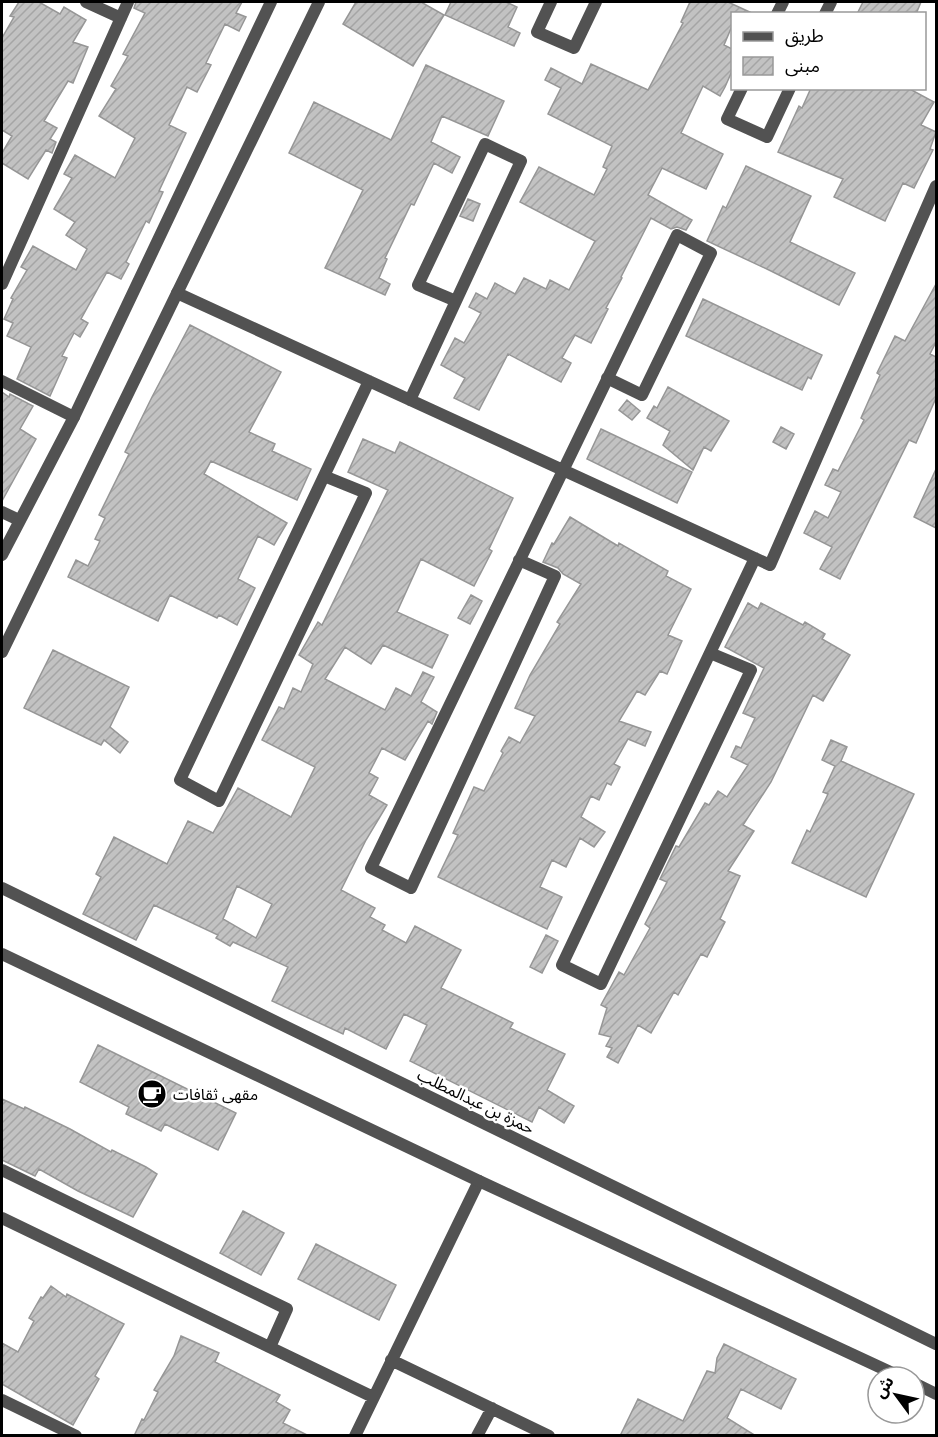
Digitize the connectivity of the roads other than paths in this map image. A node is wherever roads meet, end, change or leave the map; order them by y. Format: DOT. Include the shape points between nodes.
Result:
graph roads {
  1 [pos="86,2"];
  2 [pos="128,2"];
  3 [pos="271,2"];
  4 [pos="319,2"];
  5 [pos="551,2"];
  6 [pos="596,2"];
  7 [pos="121,18"];
  8 [pos="741,90"];
  9 [pos="789,90"];
  10 [pos="936,186"];
  11 [pos="2,284"];
  12 [pos="177,293"];
  13 [pos="456,301"];
  14 [pos="607,378"];
  15 [pos="2,381"];
  16 [pos="369,381"];
  17 [pos="410,400"];
  18 [pos="74,417"];
  19 [pos="562,470"];
  20 [pos="324,476"];
  21 [pos="2,512"];
  22 [pos="19,520"];
  23 [pos="2,555"];
  24 [pos="755,558"];
  25 [pos="519,560"];
  26 [pos="2,652"];
  27 [pos="710,653"];
  28 [pos="2,888"];
  29 [pos="2,954"];
  30 [pos="2,1170"];
  31 [pos="478,1181"];
  32 [pos="2,1218"];
  33 [pos="936,1344"];
  34 [pos="270,1347"];
  35 [pos="391,1360"];
  36 [pos="875,1365"];
  37 [pos="373,1397"];
  38 [pos="2,1400"];
  39 [pos="492,1408"];
  40 [pos="76,1436"];
  41 [pos="355,1436"];
  42 [pos="477,1436"];
  43 [pos="549,1436"];
  1 -- 7 [label="street"];
  2 -- 7 [label="street"];
  3 -- 18 [label="street"];
  4 -- 12 [label="street"];
  5 -- 6 [label="street" via="537,32 574,48"];
  7 -- 11 [label="street"];
  8 -- 9 [label="street" via="727,119 768,137"];
  10 -- 24 [label="street" via="770,565"];
  12 -- 16 [label="street"];
  12 -- 26 [label="street"];
  13 -- 13 [label="street" via="521,161 484,144 418,285"];
  13 -- 17 [label="street"];
  14 -- 14 [label="street" via="642,395 711,253 677,235"];
  14 -- 19 [label="street"];
  15 -- 18 [label="street"];
  16 -- 17 [label="street"];
  16 -- 20 [label="street"];
  17 -- 19 [label="street"];
  18 -- 22 [label="street"];
  19 -- 24 [label="street"];
  19 -- 25 [label="street"];
  20 -- 20 [label="street" via="180,780 219,801 366,493"];
  21 -- 22 [label="street"];
  22 -- 23 [label="street"];
  24 -- 27 [label="street"];
  25 -- 25 [label="street" via="371,868 411,888 555,576"];
  27 -- 27 [label="street" via="562,965 600,984 751,670"];
  28 -- 33 [label="street, حمزة بن عبدالمطلب"];
  29 -- 31 [label="street"];
  30 -- 34 [label="street" via="287,1309"];
  31 -- 35 [label="street"];
  31 -- 36 [label="street"];
  32 -- 34 [label="street"];
  34 -- 37 [label="street"];
  35 -- 37 [label="street"];
  35 -- 39 [label="street"];
  37 -- 41 [label="street"];
  38 -- 40 [label="street"];
  39 -- 42 [label="street"];
  39 -- 43 [label="street"];
}
